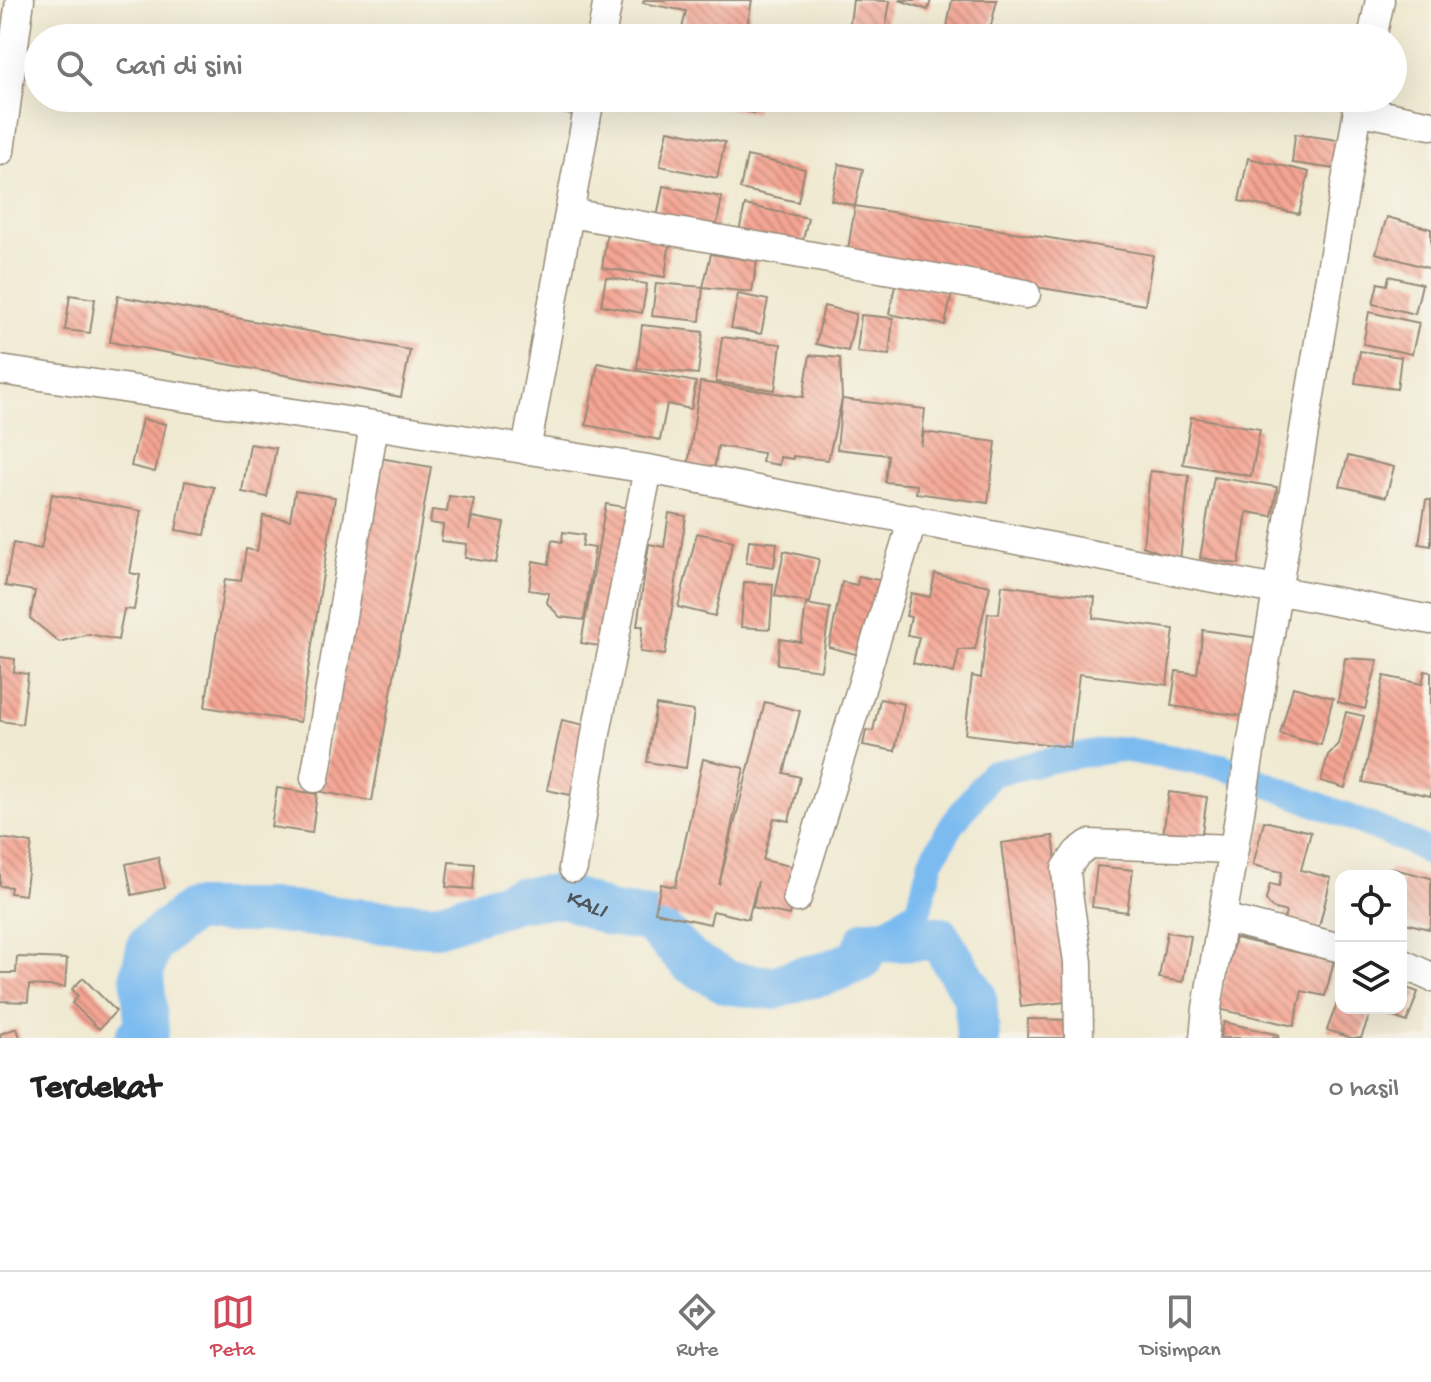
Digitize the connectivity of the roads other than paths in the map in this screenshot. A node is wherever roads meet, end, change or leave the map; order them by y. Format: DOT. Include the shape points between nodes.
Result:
graph roads {
  1 [pos="20,0"];
  2 [pos="608,0"];
  3 [pos="1380,0"];
  4 [pos="604,24"];
  5 [pos="1375,24"];
  6 [pos="588,112"];
  7 [pos="1357,112"];
  8 [pos="1386,112"];
  9 [pos="1431,125"];
  10 [pos="0,151"];
  11 [pos="570,213"];
  12 [pos="1026,294"];
  13 [pos="0,370"];
  14 [pos="374,425"];
  15 [pos="526,450"];
  16 [pos="648,469"];
  17 [pos="913,519"];
  18 [pos="1277,590"];
  19 [pos="1431,620"];
  20 [pos="315,778"];
  21 [pos="1236,839"];
  22 [pos="573,868"];
  23 [pos="797,898"];
  24 [pos="1223,918"];
  25 [pos="1335,946"];
  26 [pos="1407,966"];
  27 [pos="1431,977"];
  28 [pos="1079,1038"];
  29 [pos="1204,1038"];
  1 -- 10 [label="street"];
  2 -- 4 [label="street"];
  3 -- 5 [label="street"];
  6 -- 11 [label="street"];
  7 -- 18 [label="street"];
  8 -- 9 [label="street"];
  11 -- 12 [label="street"];
  11 -- 15 [label="street"];
  13 -- 14 [label="street"];
  14 -- 15 [label="street"];
  14 -- 20 [label="street"];
  15 -- 16 [label="street"];
  16 -- 17 [label="street"];
  16 -- 22 [label="street"];
  17 -- 18 [label="street"];
  17 -- 23 [label="street"];
  18 -- 19 [label="street"];
  18 -- 21 [label="street"];
  21 -- 24 [label="street"];
  21 -- 28 [label="street" via="1089,844 1077,853 1066,869 1078,962"];
  24 -- 25 [label="street"];
  24 -- 29 [label="street"];
  26 -- 27 [label="street"];
}
